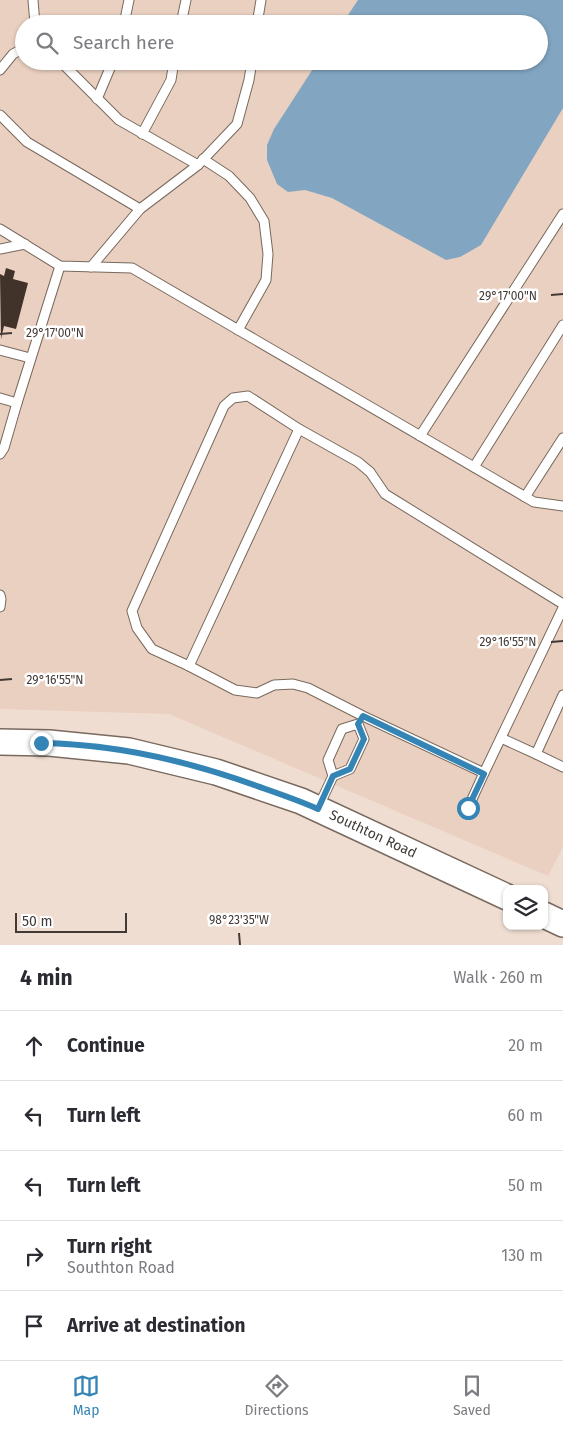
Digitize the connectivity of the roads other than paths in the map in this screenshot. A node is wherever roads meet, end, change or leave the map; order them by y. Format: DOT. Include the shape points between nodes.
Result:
graph roads {
  1 [pos="33,0"];
  2 [pos="129,0"];
  3 [pos="186,0"];
  4 [pos="261,0"];
  5 [pos="34,15"];
  6 [pos="126,15"];
  7 [pos="183,15"];
  8 [pos="258,15"];
  9 [pos="15,53"];
  10 [pos="0,70"];
  11 [pos="69,70"];
  12 [pos="109,70"];
  13 [pos="173,70"];
  14 [pos="251,70"];
  15 [pos="98,99"];
  16 [pos="0,115"];
  17 [pos="142,134"];
  18 [pos="201,162"];
  19 [pos="140,209"];
  20 [pos="563,214"];
  21 [pos="0,229"];
  22 [pos="24,244"];
  23 [pos="0,249"];
  24 [pos="60,266"];
  25 [pos="91,267"];
  26 [pos="563,324"];
  27 [pos="238,330"];
  28 [pos="0,350"];
  29 [pos="30,358"];
  30 [pos="0,398"];
  31 [pos="17,403"];
  32 [pos="300,430"];
  33 [pos="420,436"];
  34 [pos="563,438"];
  35 [pos="0,454"];
  36 [pos="474,467"];
  37 [pos="525,497"];
  38 [pos="563,506"];
  39 [pos="0,596"];
  40 [pos="563,604"];
  41 [pos="0,607"];
  42 [pos="563,608"];
  43 [pos="189,666"];
  44 [pos="563,695"];
  45 [pos="360,720"];
  46 [pos="501,738"];
  47 [pos="0,742"];
  48 [pos="536,754"];
  49 [pos="563,766"];
  50 [pos="484,774"];
  51 [pos="333,776"];
  52 [pos="468,808"];
  53 [pos="318,809"];
  54 [pos="503,895"];
  55 [pos="548,917"];
  56 [pos="563,924"];
  1 -- 5 [label="lane"];
  2 -- 6 [label="lane"];
  3 -- 7 [label="lane"];
  4 -- 8 [label="lane"];
  9 -- 10 [label="lane"];
  11 -- 15 [label="lane"];
  12 -- 15 [label="lane"];
  13 -- 17 [label="lane" via="171,80"];
  14 -- 18 [label="lane" via="237,124"];
  15 -- 17 [label="lane" via="119,120"];
  16 -- 19 [label="lane" via="27,142"];
  17 -- 18 [label="lane"];
  18 -- 19 [label="lane"];
  18 -- 27 [label="lane" via="228,176 250,198 264,221 268,254 266,280"];
  19 -- 25 [label="lane"];
  20 -- 33 [label="lane"];
  21 -- 22 [label="lane"];
  22 -- 23 [label="lane"];
  22 -- 24 [label="lane"];
  24 -- 25 [label="lane"];
  24 -- 29 [label="lane"];
  25 -- 27 [label="lane" via="132,268"];
  26 -- 36 [label="lane"];
  27 -- 33 [label="lane"];
  28 -- 29 [label="lane"];
  29 -- 31 [label="lane"];
  30 -- 31 [label="lane"];
  31 -- 35 [label="lane"];
  32 -- 40 [label="lane" via="358,462 370,472 385,494"];
  32 -- 43 [label="lane"];
  32 -- 43 [label="lane" via="248,396 233,398 224,406 132,610 137,628 152,649"];
  33 -- 36 [label="lane"];
  34 -- 37 [label="lane"];
  36 -- 37 [label="lane"];
  37 -- 38 [label="lane" via="534,502"];
  39 -- 41 [label="lane"];
  42 -- 46 [label="lane"];
  43 -- 45 [label="lane" via="236,690 257,693 274,685 293,684 308,688"];
  44 -- 48 [label="lane"];
  45 -- 50 [label="lane"];
  45 -- 51 [label="lane" via="342,729 328,760"];
  45 -- 51 [label="lane" via="364,739 350,769"];
  46 -- 48 [label="lane"];
  46 -- 50 [label="lane"];
  47 -- 53 [label="street, Southton Road" via="129,751 216,772"];
  48 -- 49 [label="lane"];
  50 -- 52 [label="lane"];
  51 -- 53 [label="lane"];
  53 -- 54 [label="street, Southton Road"];
  55 -- 56 [label="street"];
}
